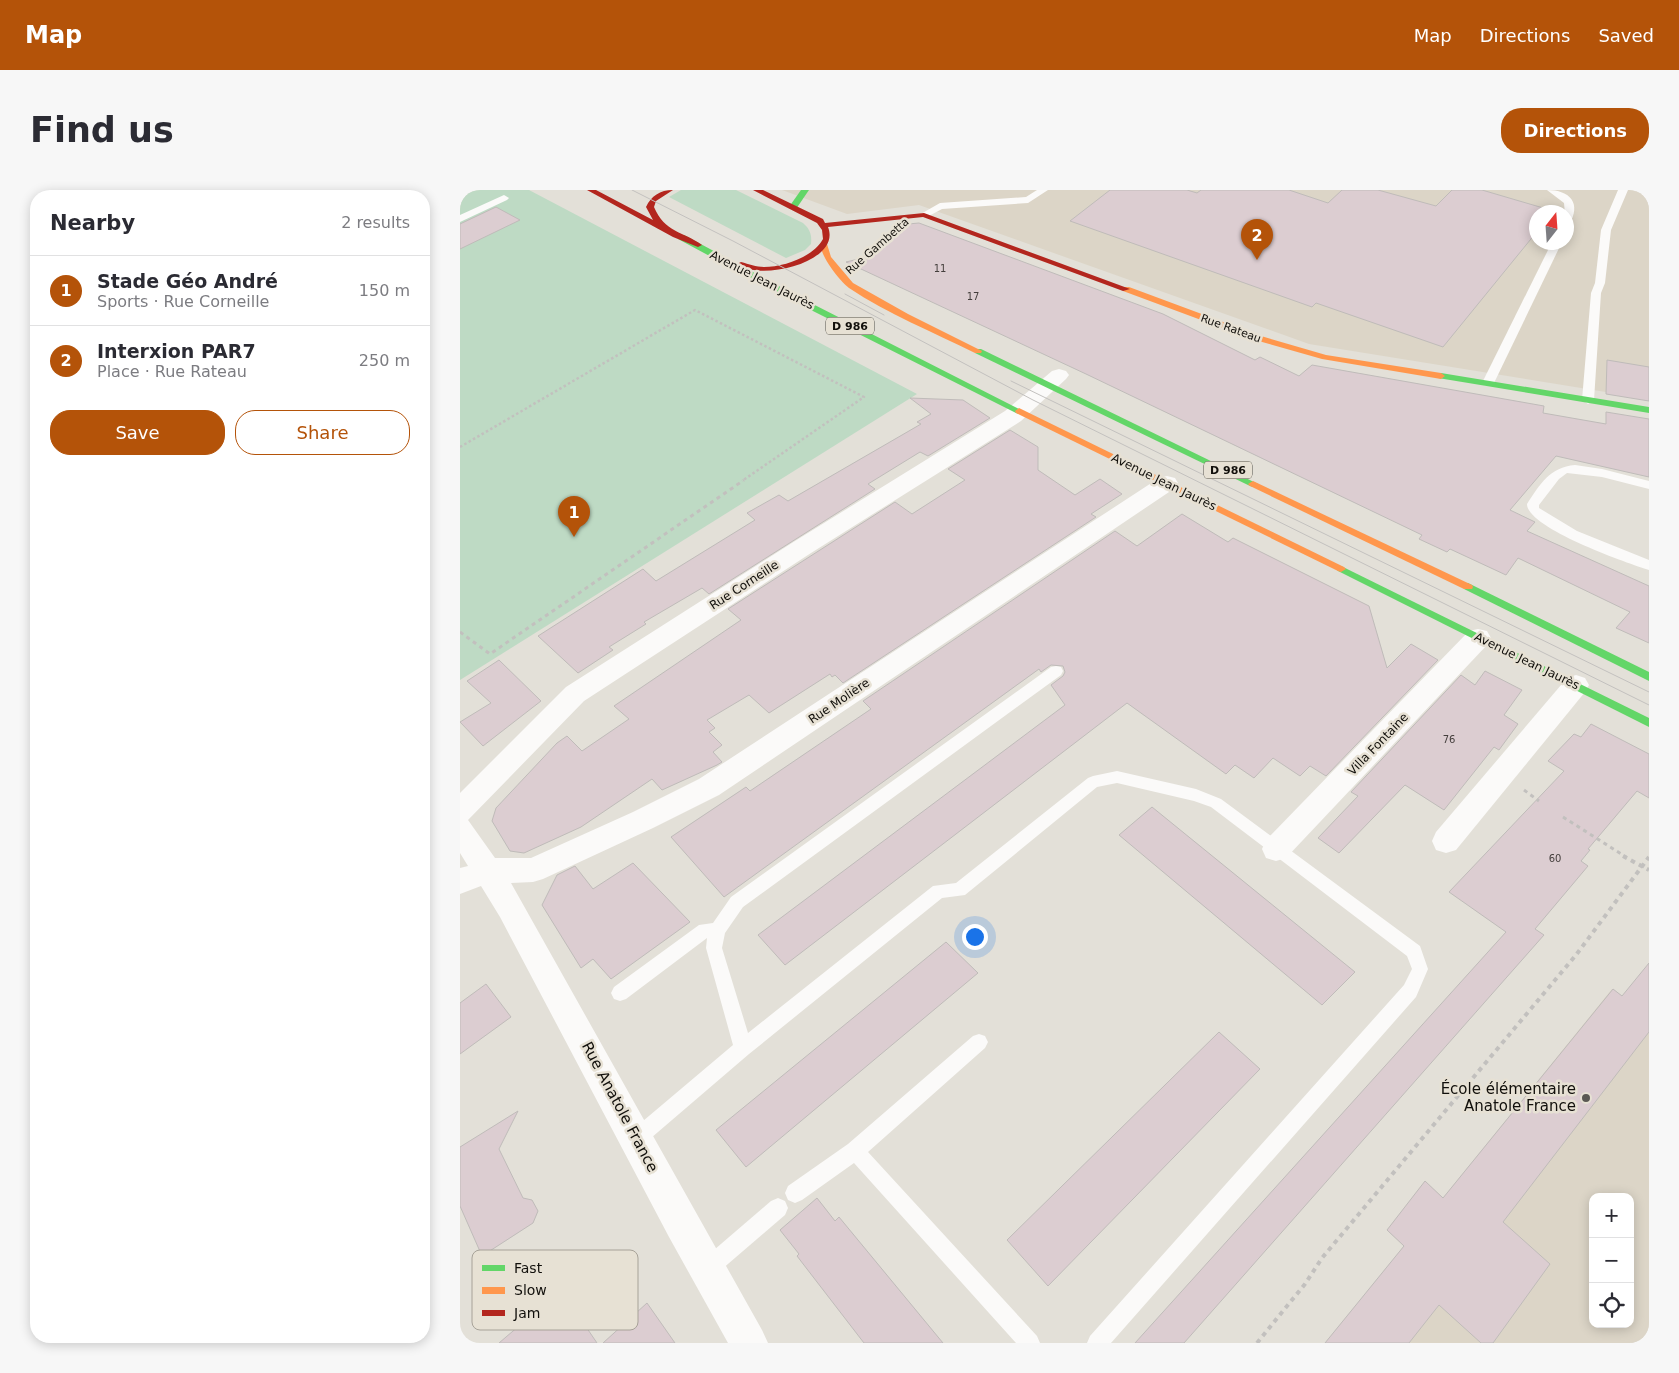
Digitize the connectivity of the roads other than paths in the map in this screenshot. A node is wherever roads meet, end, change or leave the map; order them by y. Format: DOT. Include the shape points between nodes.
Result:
graph roads {
  1 [pos="591,190"];
  2 [pos="669,190"];
  3 [pos="757,190"];
  4 [pos="805,190"];
  5 [pos="1043,190"];
  6 [pos="1552,190"];
  7 [pos="1624,190"];
  8 [pos="504,198"];
  9 [pos="1571,205"];
  10 [pos="793,208"];
  11 [pos="924,215"];
  12 [pos="460,219"];
  13 [pos="824,225"];
  14 [pos="661,227"];
  15 [pos="681,237"];
  16 [pos="824,246"];
  17 [pos="1553,250"];
  18 [pos="1054,379"];
  19 [pos="1488,383"];
  20 [pos="1588,400"];
  21 [pos="1649,410"];
  22 [pos="1020,411"];
  23 [pos="1168,483"];
  24 [pos="1649,485"];
  25 [pos="1649,565"];
  26 [pos="1478,638"];
  27 [pos="1056,671"];
  28 [pos="1649,678"];
  29 [pos="1576,685"];
  30 [pos="1649,723"];
  31 [pos="460,811"];
  32 [pos="460,829"];
  33 [pos="1446,841"];
  34 [pos="1276,849"];
  35 [pos="474,876"];
  36 [pos="717,930"];
  37 [pos="620,993"];
  38 [pos="979,1042"];
  39 [pos="743,1048"];
  40 [pos="637,1138"];
  41 [pos="855,1151"];
  42 [pos="794,1193"];
  43 [pos="778,1208"];
  44 [pos="707,1269"];
  45 [pos="749,1343"];
  46 [pos="1030,1343"];
  47 [pos="1097,1343"];
  1 -- 14 [label="main road"];
  2 -- 14 [label="main road" via="653,200 650,207 654,220"];
  3 -- 10 [label="main road"];
  4 -- 10 [label="main road"];
  5 -- 11 [label="lane" via="1028,200 940,206"];
  6 -- 9 [label="lane"];
  7 -- 20 [label="lane" via="1606,230 1596,293"];
  8 -- 12 [label="lane"];
  10 -- 13 [label="main road"];
  11 -- 13 [label="main road, Rue Rateau"];
  11 -- 19 [label="main road, Rue Rateau" via="1258,338 1325,357"];
  13 -- 16 [label="main road" via="827,236"];
  14 -- 15 [label="main road"];
  15 -- 16 [label="main road" via="747,267 761,269 791,264"];
  15 -- 22 [label="main road, Avenue Jean Jaurès / D 986"];
  16 -- 18 [label="main road, D 986" via="826,257 842,276 880,302"];
  17 -- 19 [label="lane"];
  18 -- 22 [label="street, Rue Corneille"];
  18 -- 28 [label="main road, D 986"];
  19 -- 20 [label="main road, Rue Rateau"];
  20 -- 21 [label="main road, Rue Rateau"];
  22 -- 23 [label="main road, Avenue Jean Jaurès / D 986"];
  22 -- 31 [label="street, Rue Corneille" via="575,694"];
  23 -- 26 [label="main road, Avenue Jean Jaurès / D 986"];
  23 -- 35 [label="street, Rue Molière" via="709,787 533,870"];
  24 -- 25 [label="lane" via="1593,471 1566,469 1558,472 1533,504 1533,509 1588,542"];
  26 -- 29 [label="main road, Avenue Jean Jaurès / D 986"];
  26 -- 34 [label="street, Villa Fontaine"];
  27 -- 36 [label="lane" via="737,902"];
  29 -- 30 [label="main road, Avenue Jean Jaurès / D 986"];
  29 -- 33 [label="street"];
  32 -- 35 [label="street, Rue Anatole France"];
  34 -- 39 [label="lane" via="1216,803 1196,795 1117,777 1093,782 959,890 939,891"];
  34 -- 47 [label="lane" via="1414,950 1420,969 1410,991"];
  35 -- 40 [label="street, Rue Anatole France" via="512,908"];
  36 -- 37 [label="lane" via="705,930"];
  36 -- 39 [label="lane" via="714,948"];
  38 -- 41 [label="lane"];
  39 -- 40 [label="lane"];
  40 -- 44 [label="street, Rue Anatole France"];
  41 -- 42 [label="lane"];
  41 -- 46 [label="lane"];
  43 -- 44 [label="lane"];
  44 -- 45 [label="street, Rue Anatole France"];
}
